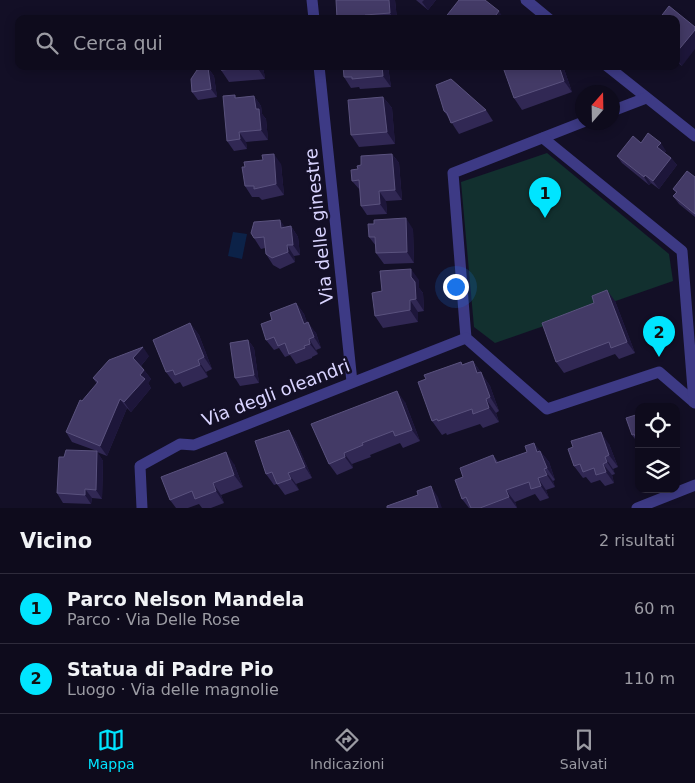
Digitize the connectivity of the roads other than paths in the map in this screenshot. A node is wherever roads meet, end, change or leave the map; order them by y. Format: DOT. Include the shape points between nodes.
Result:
graph roads {
  1 [pos="312,0"];
  2 [pos="526,0"];
  3 [pos="314,15"];
  4 [pos="544,15"];
  5 [pos="319,70"];
  6 [pos="612,70"];
  7 [pos="646,98"];
  8 [pos="620,108"];
  9 [pos="575,125"];
  10 [pos="695,136"];
  11 [pos="542,138"];
  12 [pos="466,338"];
  13 [pos="352,382"];
  14 [pos="694,402"];
  15 [pos="695,485"];
  16 [pos="142,508"];
  17 [pos="637,508"];
  1 -- 3 [label="street"];
  2 -- 4 [label="street"];
  5 -- 13 [label="street, Via delle ginestre"];
  6 -- 7 [label="street"];
  7 -- 8 [label="street"];
  7 -- 10 [label="street"];
  9 -- 11 [label="street"];
  11 -- 12 [label="street" via="453,173"];
  11 -- 14 [label="street" via="682,251"];
  12 -- 13 [label="street, Via degli oleandri"];
  12 -- 14 [label="street" via="547,409 659,372"];
  13 -- 16 [label="street, Via degli oleandri" via="194,444 180,444 140,466"];
  15 -- 17 [label="street"];
}
